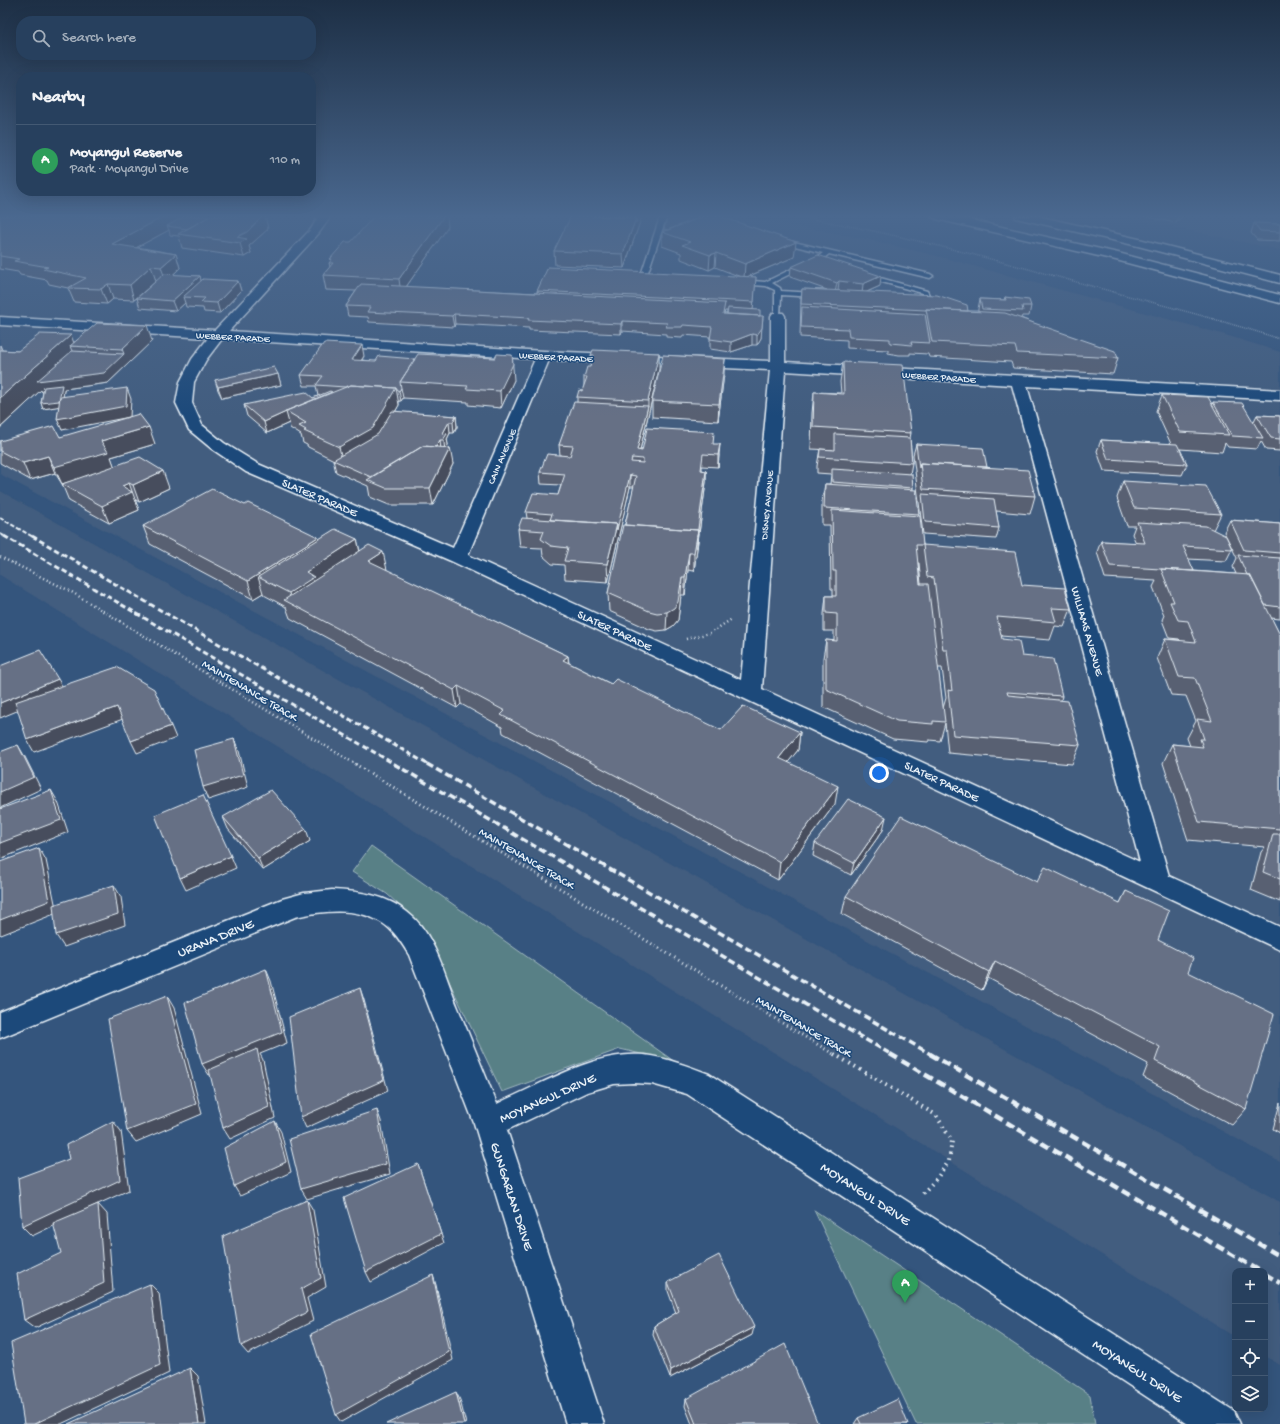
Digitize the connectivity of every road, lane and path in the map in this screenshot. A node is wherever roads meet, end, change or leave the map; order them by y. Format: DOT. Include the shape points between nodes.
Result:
graph roads {
  1 [pos="267,282"];
  2 [pos="743,282"];
  3 [pos="768,282"];
  4 [pos="890,282"];
  5 [pos="1080,282"];
  6 [pos="1204,282"];
  7 [pos="1216,282"];
  8 [pos="765,284"];
  9 [pos="779,293"];
  10 [pos="821,296"];
  11 [pos="1280,299"];
  12 [pos="922,301"];
  13 [pos="1280,305"];
  14 [pos="778,316"];
  15 [pos="0,321"];
  16 [pos="218,335"];
  17 [pos="1280,339"];
  18 [pos="544,355"];
  19 [pos="778,366"];
  20 [pos="1018,381"];
  21 [pos="1280,395"];
  22 [pos="0,557"];
  23 [pos="458,557"];
  24 [pos="734,618"];
  25 [pos="682,639"];
  26 [pos="751,693"];
  27 [pos="1158,882"];
  28 [pos="1280,939"];
  29 [pos="421,950"];
  30 [pos="0,1025"];
  31 [pos="489,1123"];
  32 [pos="902,1217"];
  33 [pos="585,1424"];
  34 [pos="1221,1424"];
  1 -- 16 [label="main road, SLATER PARADE"];
  2 -- 8 [label="lane"];
  3 -- 8 [label="lane"];
  4 -- 12 [label="lane" via="925,292 932,301"];
  5 -- 17 [label="path"];
  6 -- 13 [label="main road"];
  7 -- 11 [label="main road"];
  8 -- 9 [label="lane" via="775,286"];
  9 -- 10 [label="lane"];
  9 -- 14 [label="lane"];
  14 -- 19 [label="main road, DISNEY AVENUE"];
  15 -- 16 [label="main road, WEBBER PARADE"];
  16 -- 18 [label="main road, WEBBER PARADE"];
  16 -- 23 [label="main road, SLATER PARADE" via="199,359 187,382 184,403 195,427 252,468"];
  18 -- 19 [label="main road, WEBBER PARADE"];
  18 -- 23 [label="main road, CAIN AVENUE"];
  19 -- 20 [label="main road, WEBBER PARADE"];
  19 -- 26 [label="main road, DISNEY AVENUE"];
  20 -- 21 [label="main road, WEBBER PARADE"];
  20 -- 27 [label="main road, WILLIAMS AVENUE"];
  22 -- 32 [label="path, MAINTENANCE TRACK" via="70,591 782,1024 936,1114 952,1141 949,1161"];
  23 -- 26 [label="main road, SLATER PARADE"];
  24 -- 25 [label="path" via="700,638"];
  26 -- 27 [label="main road, SLATER PARADE"];
  27 -- 28 [label="main road, SLATER PARADE"];
  29 -- 30 [label="main road, URANA DRIVE" via="410,932 398,920 383,911 353,902 324,900 306,903 249,923"];
  29 -- 31 [label="main road, GUNGARLAN DRIVE"];
  31 -- 32 [label="main road, MOYANGUL DRIVE" via="576,1082 599,1074 622,1069 658,1071 698,1084"];
  31 -- 33 [label="main road, GUNGARLAN DRIVE"];
  32 -- 34 [label="main road, MOYANGUL DRIVE"];
}
